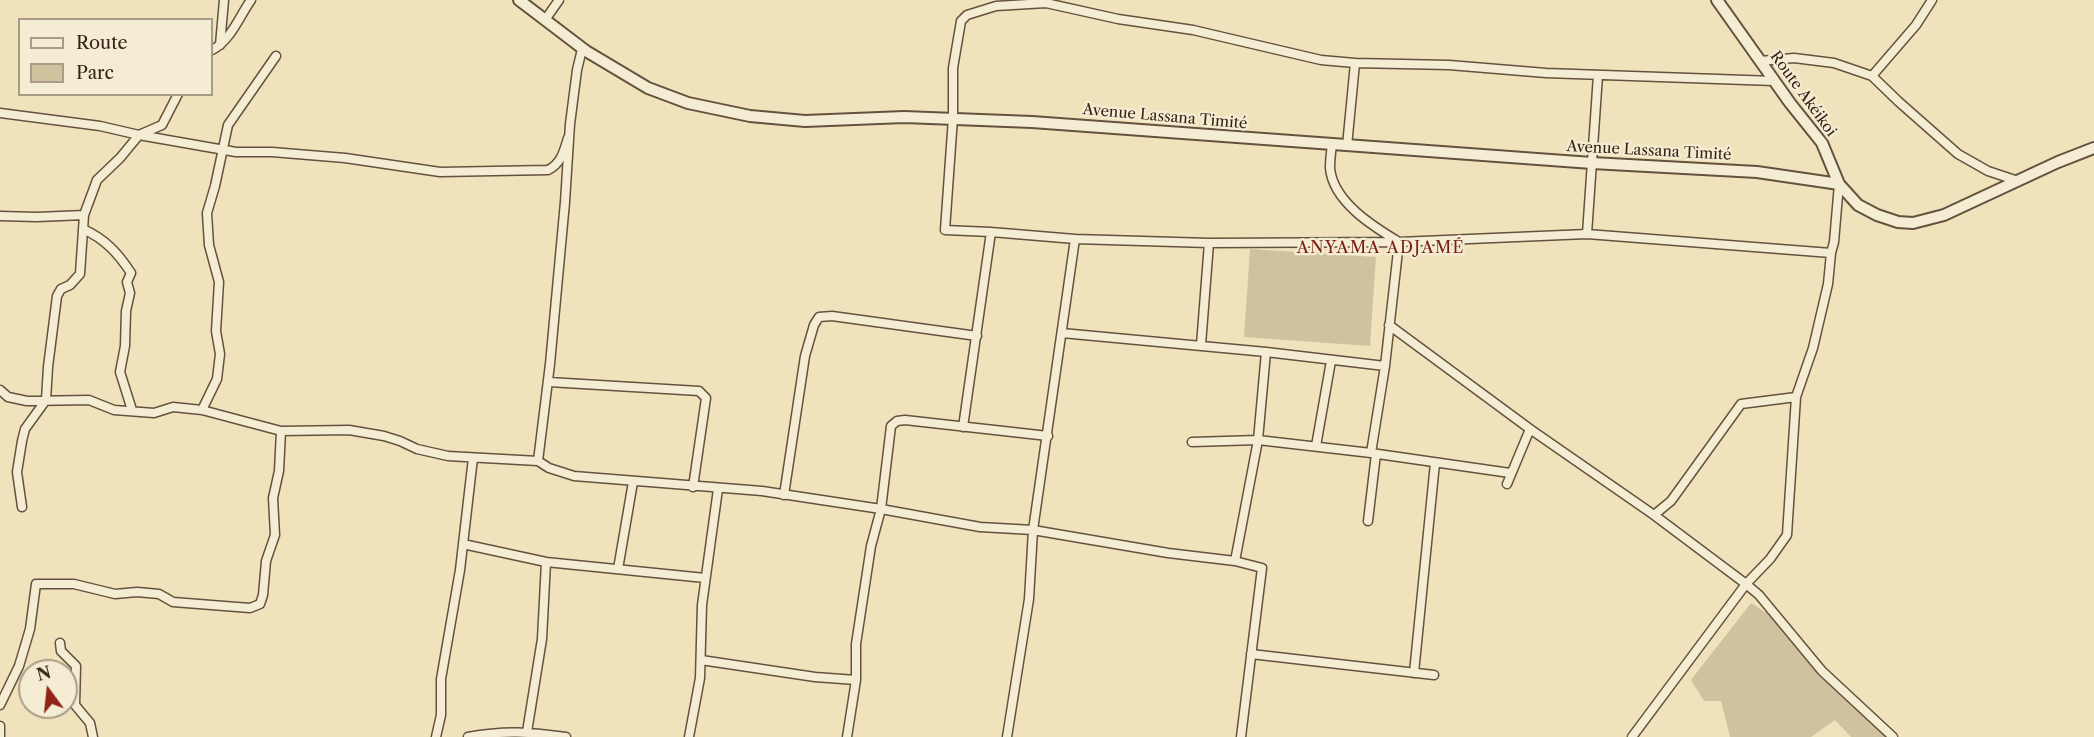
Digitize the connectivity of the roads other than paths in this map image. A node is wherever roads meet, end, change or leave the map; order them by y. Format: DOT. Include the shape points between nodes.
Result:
graph roads {
  1 [pos="224,0"];
  2 [pos="251,0"];
  3 [pos="519,0"];
  4 [pos="559,0"];
  5 [pos="1717,0"];
  6 [pos="1932,0"];
  7 [pos="545,20"];
  8 [pos="215,48"];
  9 [pos="582,49"];
  10 [pos="276,56"];
  11 [pos="1760,61"];
  12 [pos="1355,63"];
  13 [pos="1598,75"];
  14 [pos="1872,76"];
  15 [pos="1774,81"];
  16 [pos="177,96"];
  17 [pos="0,113"];
  18 [pos="953,117"];
  19 [pos="139,135"];
  20 [pos="568,138"];
  21 [pos="1332,145"];
  22 [pos="1347,146"];
  23 [pos="2094,148"];
  24 [pos="223,150"];
  25 [pos="1592,163"];
  26 [pos="2018,181"];
  27 [pos="1839,184"];
  28 [pos="84,215"];
  29 [pos="0,216"];
  30 [pos="83,229"];
  31 [pos="991,232"];
  32 [pos="1587,234"];
  33 [pos="1075,239"];
  34 [pos="1399,242"];
  35 [pos="1209,243"];
  36 [pos="1831,253"];
  37 [pos="1389,325"];
  38 [pos="1062,333"];
  39 [pos="977,336"];
  40 [pos="1201,345"];
  41 [pos="1266,352"];
  42 [pos="1331,361"];
  43 [pos="1385,366"];
  44 [pos="549,382"];
  45 [pos="0,390"];
  46 [pos="1796,397"];
  47 [pos="46,400"];
  48 [pos="202,410"];
  49 [pos="132,411"];
  50 [pos="963,427"];
  51 [pos="1530,429"];
  52 [pos="281,431"];
  53 [pos="1048,436"];
  54 [pos="1258,440"];
  55 [pos="1192,442"];
  56 [pos="1316,446"];
  57 [pos="1373,453"];
  58 [pos="473,458"];
  59 [pos="538,461"];
  60 [pos="1435,463"];
  61 [pos="1510,473"];
  62 [pos="633,482"];
  63 [pos="1507,484"];
  64 [pos="693,487"];
  65 [pos="718,489"];
  66 [pos="784,495"];
  67 [pos="22,507"];
  68 [pos="881,509"];
  69 [pos="1654,515"];
  70 [pos="1368,521"];
  71 [pos="1033,530"];
  72 [pos="463,544"];
  73 [pos="1235,561"];
  74 [pos="546,562"];
  75 [pos="618,569"];
  76 [pos="705,578"];
  77 [pos="1746,584"];
  78 [pos="60,643"];
  79 [pos="1251,654"];
  80 [pos="701,660"];
  81 [pos="1414,673"];
  82 [pos="1434,675"];
  83 [pos="856,680"];
  84 [pos="0,705"];
  85 [pos="0,726"];
  86 [pos="527,732"];
  87 [pos="0,737"];
  88 [pos="93,737"];
  89 [pos="436,737"];
  90 [pos="468,737"];
  91 [pos="566,737"];
  92 [pos="689,737"];
  93 [pos="847,737"];
  94 [pos="1006,737"];
  95 [pos="1241,737"];
  96 [pos="1632,737"];
  97 [pos="1893,737"];
  1 -- 8 [label="street"];
  2 -- 8 [label="street" via="227,38"];
  3 -- 7 [label="street, Avenue Lassana Timité"];
  4 -- 7 [label="street"];
  5 -- 11 [label="street, Route Akéikoi"];
  6 -- 14 [label="street"];
  7 -- 9 [label="street, Avenue Lassana Timité"];
  9 -- 18 [label="street, Avenue Lassana Timité" via="648,88 688,104 727,112 805,121"];
  9 -- 20 [label="street"];
  10 -- 24 [label="street" via="228,125"];
  11 -- 14 [label="street" via="1794,58 1834,63"];
  11 -- 15 [label="street, Route Akéikoi"];
  12 -- 13 [label="street"];
  12 -- 18 [label="street" via="1321,60 1193,30 1046,3 996,6 961,21 953,68"];
  12 -- 22 [label="street"];
  13 -- 15 [label="street"];
  13 -- 25 [label="street"];
  14 -- 26 [label="street" via="1958,154 1988,171"];
  15 -- 27 [label="street, Route Akéikoi" via="1822,143"];
  16 -- 19 [label="street" via="162,125"];
  17 -- 19 [label="street"];
  18 -- 21 [label="street, Avenue Lassana Timité"];
  18 -- 31 [label="street" via="945,230"];
  19 -- 24 [label="street"];
  19 -- 28 [label="street" via="97,180"];
  20 -- 24 [label="street" via="555,167 539,171 440,172 345,158"];
  20 -- 44 [label="street"];
  21 -- 22 [label="street, Avenue Lassana Timité"];
  21 -- 34 [label="street" via="1330,170 1339,192 1372,225"];
  22 -- 25 [label="street, Avenue Lassana Timité"];
  23 -- 26 [label="street, Route Akéikoi"];
  24 -- 48 [label="street" via="207,213 209,244 219,282 216,331 220,354 217,379"];
  25 -- 27 [label="street, Avenue Lassana Timité" via="1757,172"];
  25 -- 32 [label="street"];
  26 -- 27 [label="street, Route Akéikoi" via="1944,215 1912,223 1866,211"];
  27 -- 36 [label="street"];
  28 -- 29 [label="street"];
  28 -- 30 [label="street"];
  30 -- 47 [label="street" via="80,274 57,296"];
  30 -- 49 [label="street" via="112,247 132,273 127,282 130,293 120,372"];
  31 -- 33 [label="street"];
  31 -- 39 [label="street"];
  32 -- 34 [label="street"];
  32 -- 36 [label="street"];
  33 -- 35 [label="street"];
  33 -- 38 [label="street"];
  34 -- 35 [label="street"];
  34 -- 37 [label="street"];
  35 -- 40 [label="street"];
  36 -- 46 [label="street" via="1813,348"];
  37 -- 43 [label="street"];
  37 -- 51 [label="street"];
  38 -- 40 [label="street"];
  38 -- 53 [label="street"];
  39 -- 50 [label="street"];
  39 -- 66 [label="street" via="819,317 805,356"];
  40 -- 41 [label="street"];
  41 -- 42 [label="street"];
  41 -- 54 [label="street"];
  42 -- 43 [label="street"];
  42 -- 56 [label="street"];
  43 -- 57 [label="street"];
  44 -- 59 [label="street"];
  44 -- 64 [label="street" via="699,391 706,398"];
  45 -- 47 [label="street" via="8,397"];
  46 -- 69 [label="street" via="1742,404 1671,501"];
  46 -- 77 [label="street" via="1787,535 1770,560"];
  47 -- 49 [label="street" via="89,400 114,410"];
  47 -- 67 [label="street" via="25,429 22,441 17,472"];
  48 -- 49 [label="street" via="173,407 154,413"];
  48 -- 52 [label="street"];
  50 -- 53 [label="street"];
  50 -- 68 [label="street" via="905,420 891,426"];
  51 -- 61 [label="street"];
  51 -- 69 [label="street"];
  52 -- 58 [label="street" via="349,430 384,436 431,453"];
  52 -- 84 [label="street" via="273,498 275,535 266,561 260,604 250,608 173,602 159,594 115,594 74,584 36,584 30,629 19,666"];
  53 -- 71 [label="street"];
  54 -- 55 [label="street"];
  54 -- 56 [label="street"];
  54 -- 73 [label="street"];
  56 -- 57 [label="street"];
  57 -- 60 [label="street"];
  57 -- 70 [label="street"];
  58 -- 59 [label="street"];
  58 -- 72 [label="street"];
  59 -- 62 [label="street" via="560,473"];
  60 -- 61 [label="street"];
  60 -- 81 [label="street"];
  61 -- 63 [label="street"];
  62 -- 64 [label="street"];
  62 -- 75 [label="street"];
  64 -- 65 [label="street"];
  65 -- 66 [label="street"];
  65 -- 76 [label="street"];
  66 -- 68 [label="street"];
  68 -- 71 [label="street" via="980,526"];
  68 -- 83 [label="street" via="871,546 856,644"];
  69 -- 77 [label="street"];
  71 -- 73 [label="street"];
  71 -- 94 [label="street" via="1029,599"];
  72 -- 74 [label="street"];
  72 -- 89 [label="street" via="441,679 441,715"];
  73 -- 79 [label="street" via="1262,568"];
  74 -- 75 [label="street"];
  74 -- 86 [label="street" via="542,639"];
  75 -- 76 [label="street"];
  76 -- 80 [label="street"];
  77 -- 96 [label="street"];
  77 -- 97 [label="street" via="1822,671"];
  78 -- 88 [label="street" via="61,651 76,666 75,705 90,723"];
  79 -- 81 [label="street"];
  79 -- 95 [label="street"];
  80 -- 83 [label="street"];
  80 -- 92 [label="street"];
  81 -- 82 [label="street"];
  83 -- 93 [label="street"];
  85 -- 87 [label="street"];
  86 -- 90 [label="street"];
  86 -- 91 [label="street"];
}
